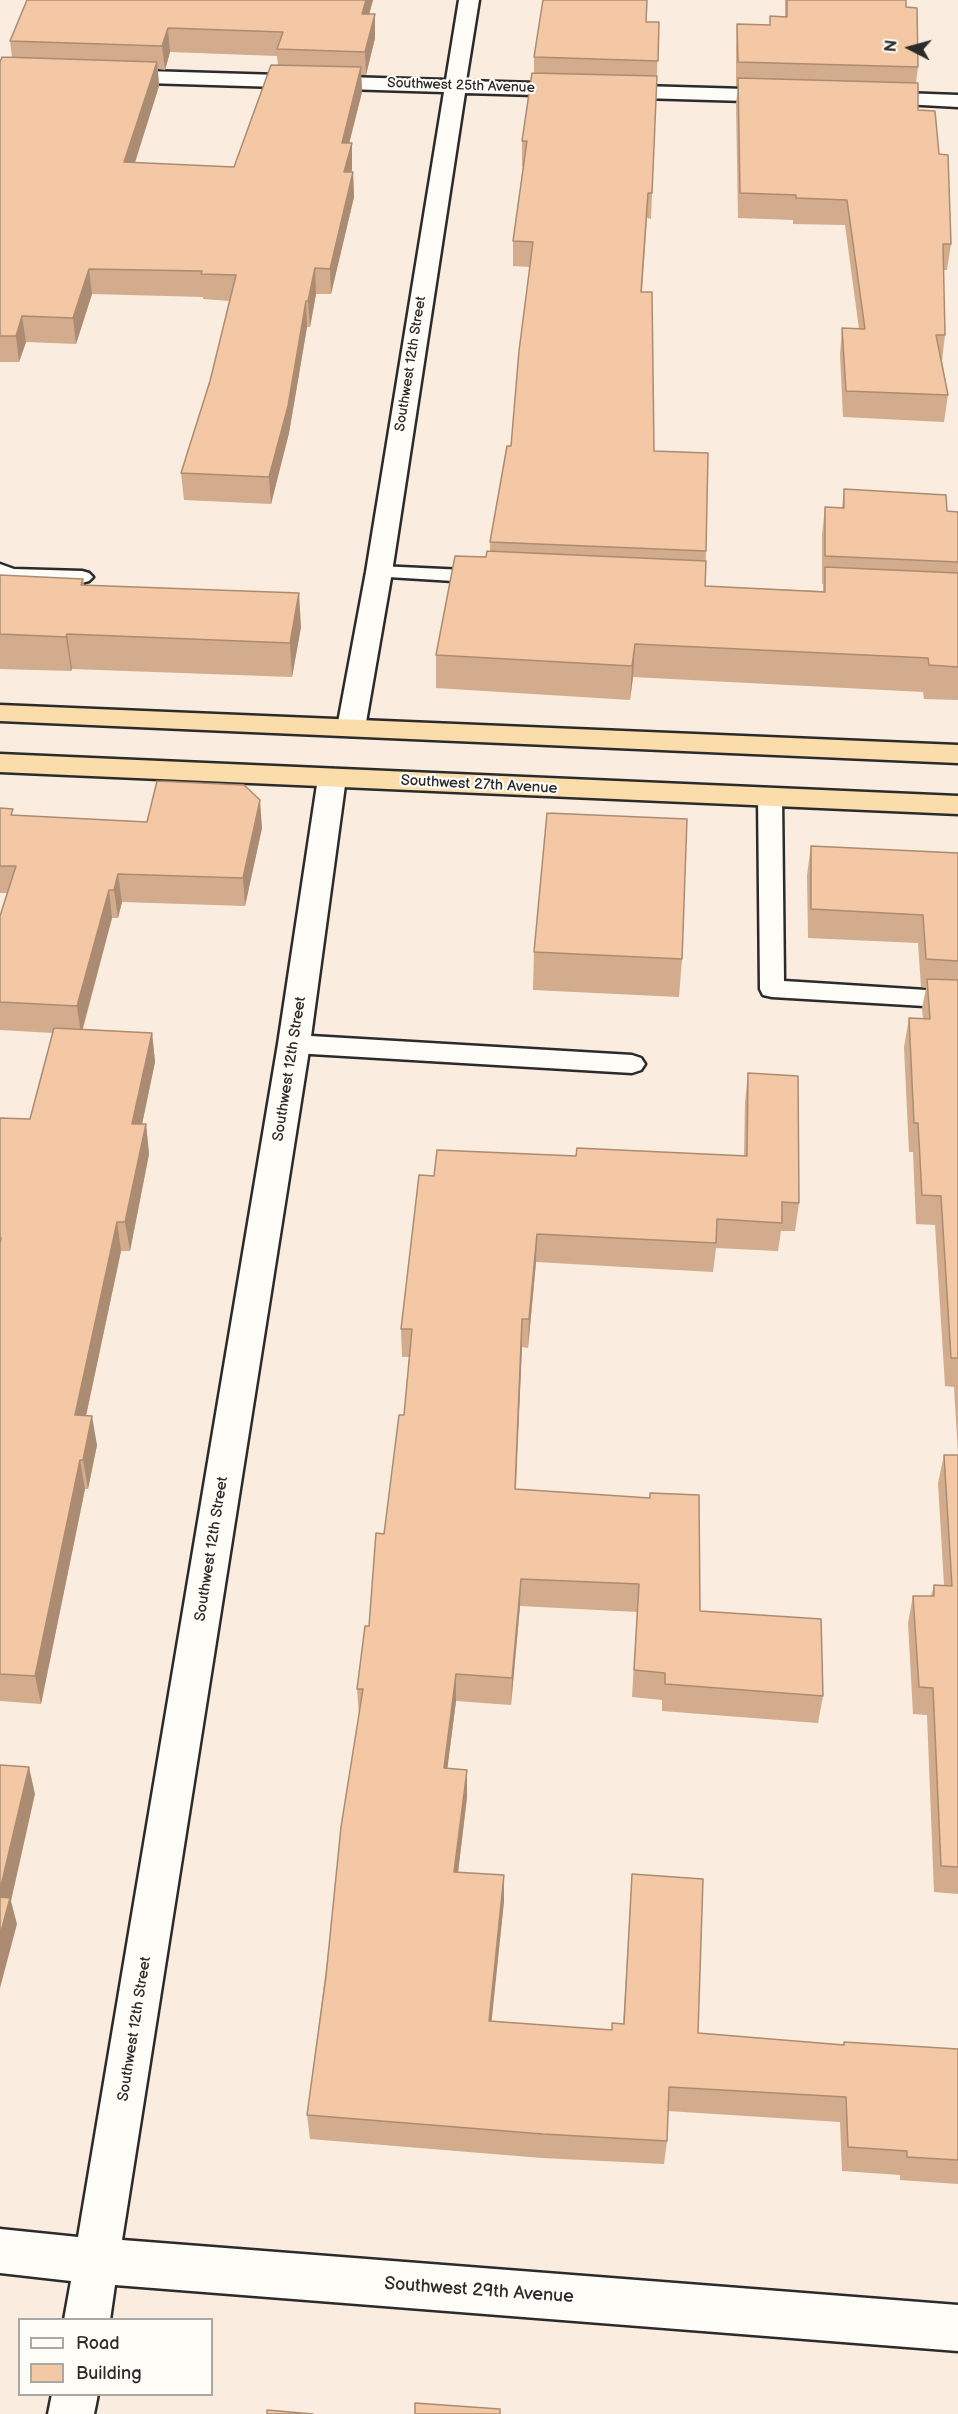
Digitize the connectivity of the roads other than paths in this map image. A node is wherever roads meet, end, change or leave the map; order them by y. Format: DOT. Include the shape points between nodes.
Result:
graph roads {
  1 [pos="469,0"];
  2 [pos="96,75"];
  3 [pos="455,86"];
  4 [pos="802,96"];
  5 [pos="850,98"];
  6 [pos="958,101"];
  7 [pos="0,570"];
  8 [pos="379,572"];
  9 [pos="82,578"];
  10 [pos="506,578"];
  11 [pos="0,713"];
  12 [pos="351,728"];
  13 [pos="958,754"];
  14 [pos="0,763"];
  15 [pos="332,778"];
  16 [pos="770,796"];
  17 [pos="958,805"];
  18 [pos="958,1000"];
  19 [pos="294,1044"];
  20 [pos="632,1064"];
  21 [pos="0,2251"];
  22 [pos="97,2261"];
  23 [pos="87,2318"];
  24 [pos="958,2328"];
  25 [pos="75,2396"];
  26 [pos="72,2414"];
  1 -- 3 [label="street, Southwest 12th Street"];
  2 -- 3 [label="street, Southwest 25th Avenue"];
  3 -- 4 [label="street, Southwest 25th Avenue"];
  3 -- 8 [label="street, Southwest 12th Street"];
  5 -- 6 [label="street"];
  7 -- 9 [label="lane" via="10,575"];
  8 -- 10 [label="lane"];
  8 -- 12 [label="street, Southwest 12th Street"];
  11 -- 12 [label="highway"];
  12 -- 13 [label="highway"];
  14 -- 15 [label="highway, Southwest 27th Avenue"];
  15 -- 16 [label="highway, Southwest 27th Avenue"];
  15 -- 19 [label="street, Southwest 12th Street"];
  16 -- 17 [label="highway, Southwest 27th Avenue"];
  16 -- 18 [label="lane" via="772,989"];
  19 -- 20 [label="lane"];
  19 -- 22 [label="street, Southwest 12th Street"];
  21 -- 22 [label="street, Southwest 29th Avenue"];
  22 -- 23 [label="street, Southwest 12th Street"];
  22 -- 24 [label="street, Southwest 29th Avenue"];
  25 -- 26 [label="street"];
}
